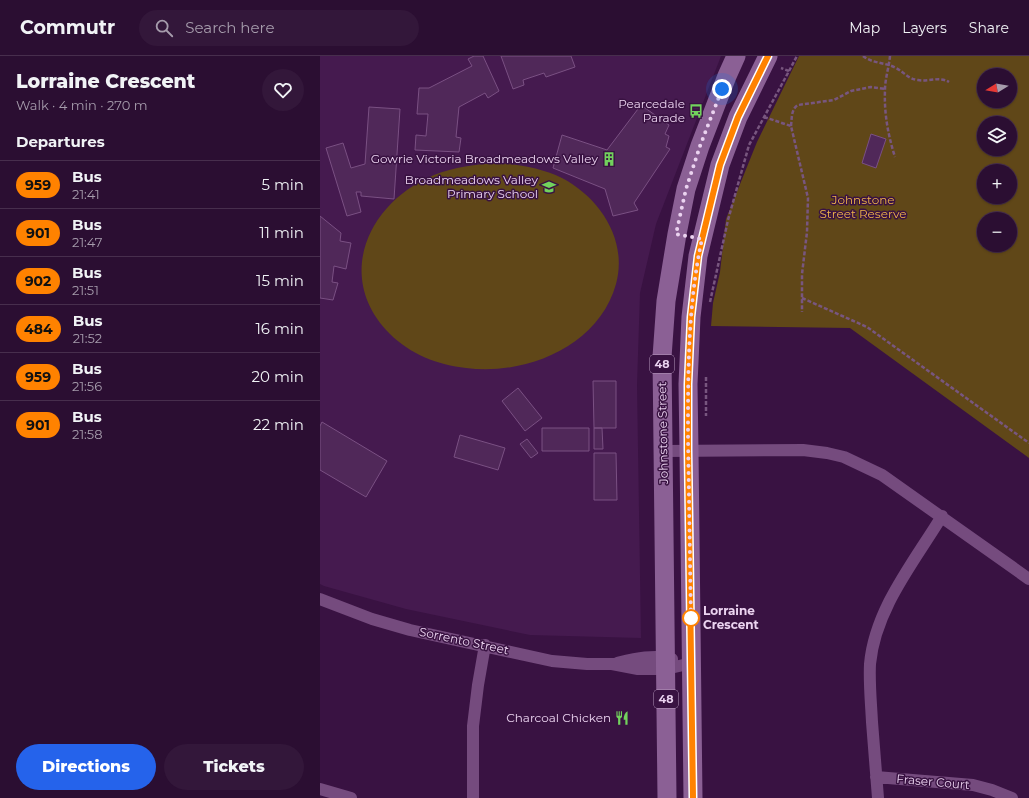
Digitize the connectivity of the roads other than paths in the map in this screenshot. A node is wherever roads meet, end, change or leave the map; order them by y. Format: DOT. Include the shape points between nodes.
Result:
graph roads {
  1 [pos="736,56"];
  2 [pos="768,56"];
  3 [pos="676,234"];
  4 [pos="702,239"];
  5 [pos="688,450"];
  6 [pos="664,451"];
  7 [pos="942,516"];
  8 [pos="1029,579"];
  9 [pos="320,599"];
  10 [pos="485,646"];
  11 [pos="666,663"];
  12 [pos="692,663"];
  13 [pos="876,777"];
  14 [pos="320,789"];
  15 [pos="351,798"];
  16 [pos="473,798"];
  17 [pos="667,798"];
  18 [pos="693,798"];
  19 [pos="878,798"];
  20 [pos="1012,798"];
  1 -- 3 [label="main road, Johnstone Street / 48" via="700,146 686,189"];
  2 -- 4 [label="main road, Johnstone Street / 48" via="738,117 720,165"];
  3 -- 4 [label="main road"];
  3 -- 6 [label="main road, Johnstone Street / 48" via="666,301 663,350"];
  4 -- 5 [label="main road, Johnstone Street / 48" via="691,317"];
  5 -- 6 [label="street"];
  5 -- 7 [label="street" via="803,450 844,457 882,475"];
  5 -- 12 [label="main road, Johnstone Street / 48"];
  6 -- 11 [label="main road, Johnstone Street / 48"];
  7 -- 8 [label="street"];
  7 -- 13 [label="street" via="893,594 875,639 870,663 870,687"];
  9 -- 10 [label="street, Sorrento Street" via="410,630"];
  10 -- 11 [label="street, Sorrento Street" via="552,661 612,664 638,669"];
  10 -- 16 [label="street" via="474,726"];
  11 -- 12 [label="street, Sorrento Street"];
  11 -- 17 [label="main road, Johnstone Street / 48"];
  12 -- 18 [label="main road, Johnstone Street / 48"];
  13 -- 19 [label="street"];
  13 -- 20 [label="street, Fraser Court" via="973,785"];
  14 -- 15 [label="street"];
}
